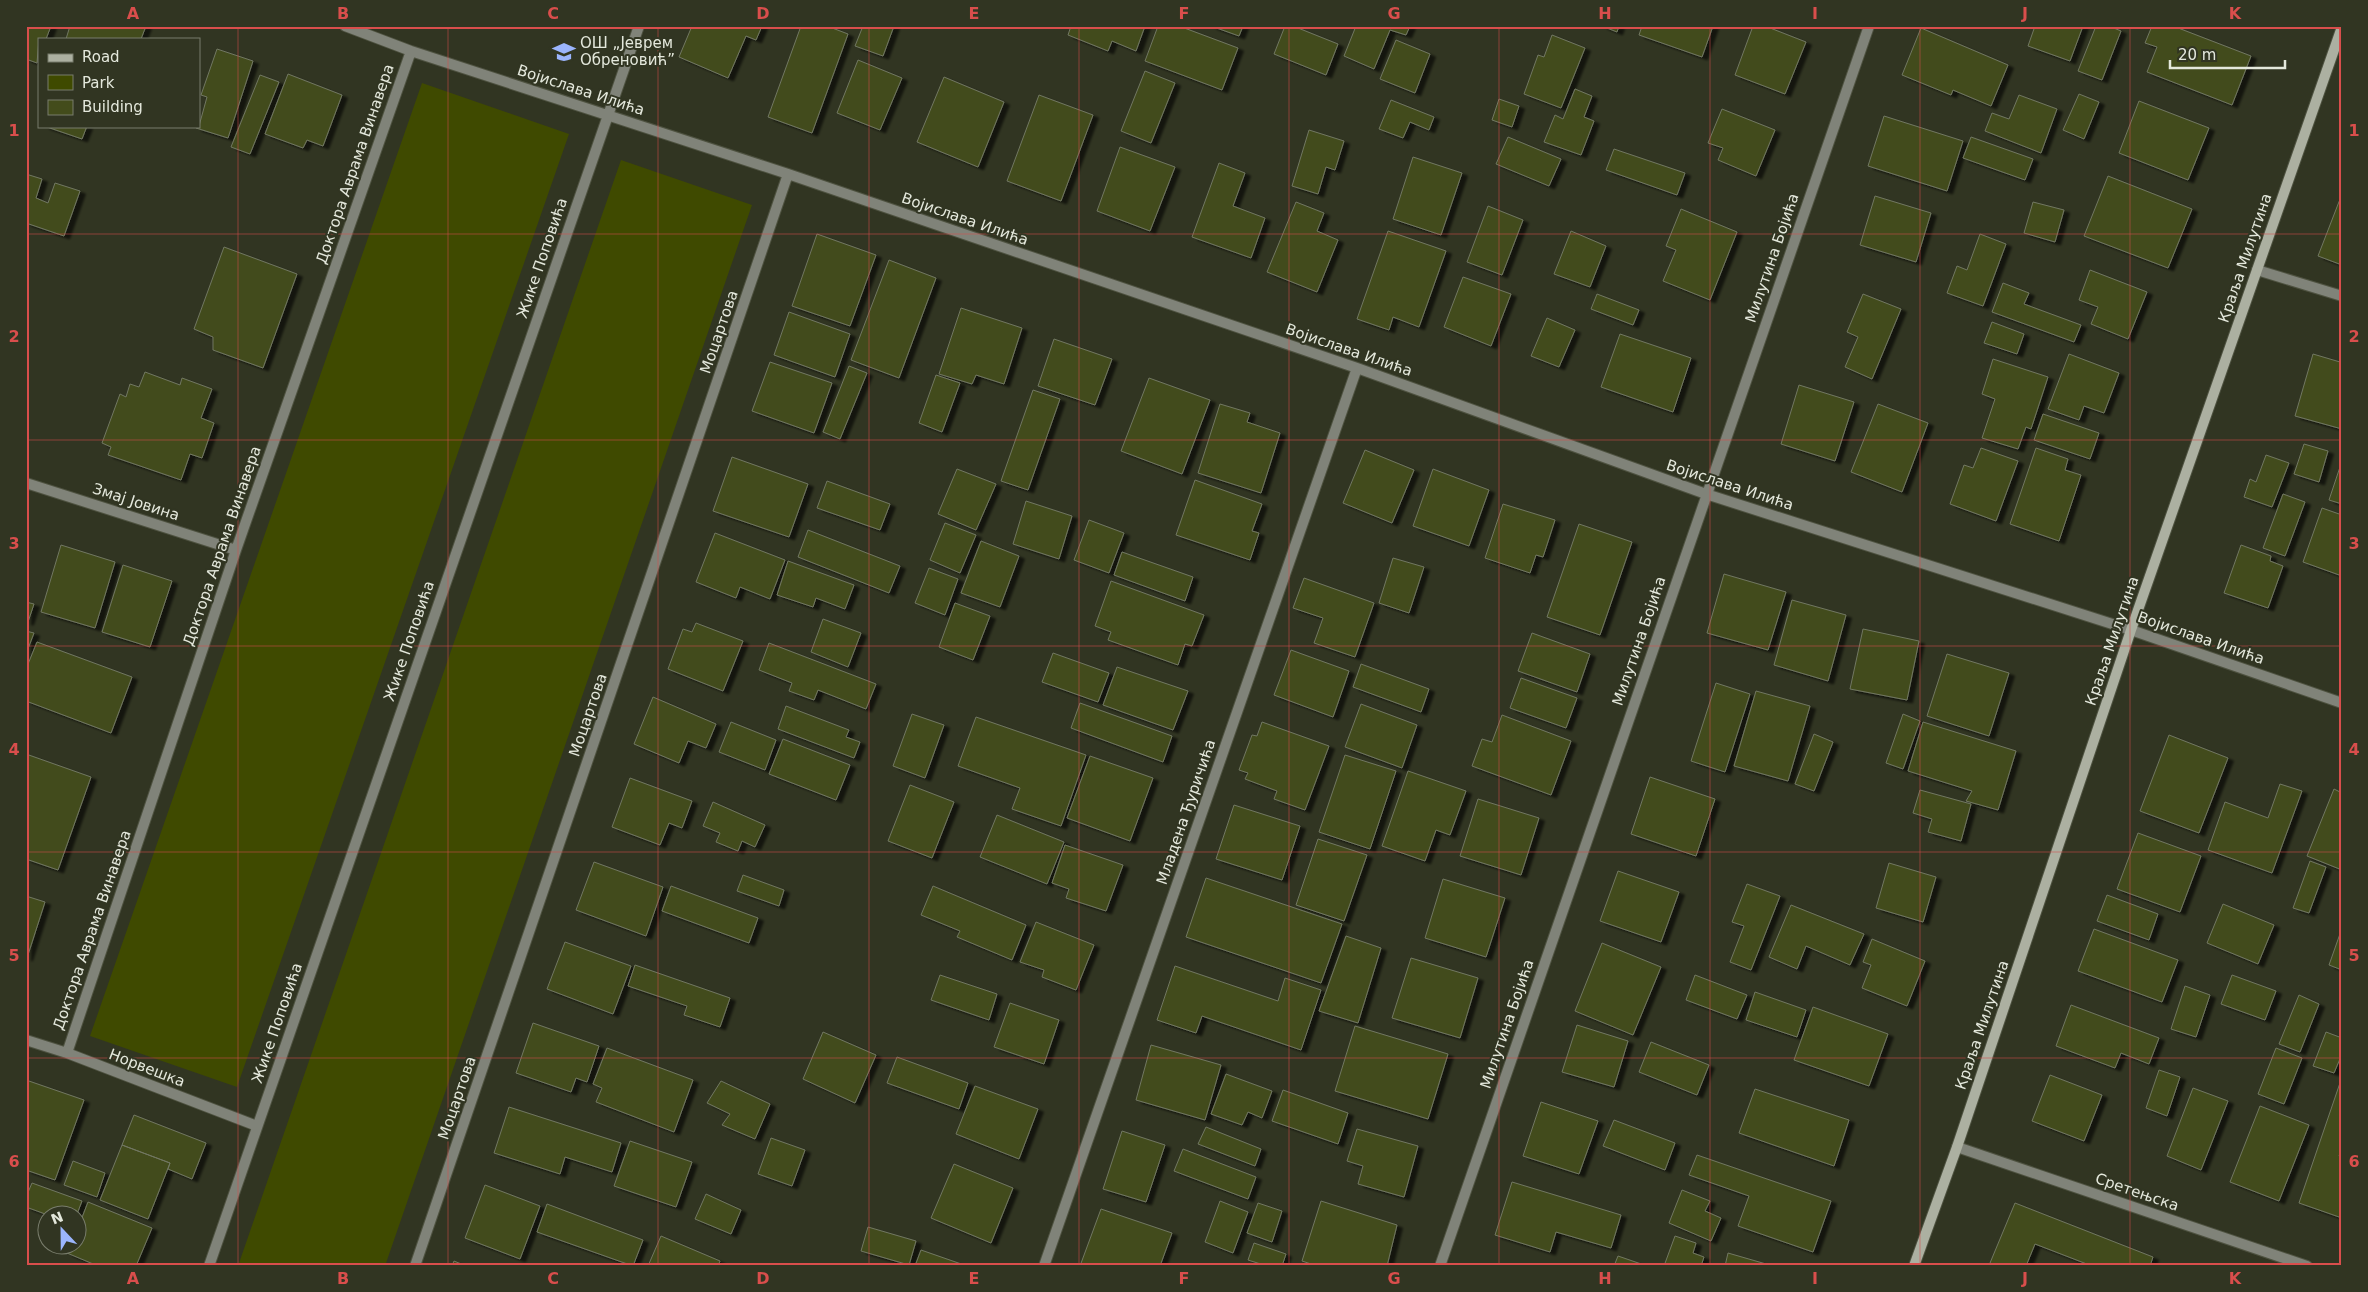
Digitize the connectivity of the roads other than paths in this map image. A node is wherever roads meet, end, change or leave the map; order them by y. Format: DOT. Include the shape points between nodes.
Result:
graph roads {
  1 [pos="345,26"];
  2 [pos="639,26"];
  3 [pos="1869,26"];
  4 [pos="2342,27"];
  5 [pos="411,51"];
  6 [pos="608,114"];
  7 [pos="788,174"];
  8 [pos="2257,270"];
  9 [pos="2342,296"];
  10 [pos="1357,368"];
  11 [pos="26,484"];
  12 [pos="1706,494"];
  13 [pos="236,550"];
  14 [pos="2131,630"];
  15 [pos="2342,703"];
  16 [pos="26,1040"];
  17 [pos="67,1053"];
  18 [pos="257,1126"];
  19 [pos="1957,1147"];
  20 [pos="209,1266"];
  21 [pos="416,1266"];
  22 [pos="1044,1266"];
  23 [pos="1440,1266"];
  24 [pos="1914,1266"];
  25 [pos="2307,1266"];
  1 -- 5 [label="street, Војислава Илића"];
  2 -- 6 [label="street, Жике Поповића"];
  3 -- 12 [label="street, Милутина Бојића"];
  4 -- 8 [label="main road, Краља Милутина"];
  5 -- 6 [label="street, Војислава Илића"];
  5 -- 13 [label="street, Доктора Аврама Винавера"];
  6 -- 7 [label="street, Војислава Илића"];
  6 -- 18 [label="street, Жике Поповића"];
  7 -- 10 [label="street, Војислава Илића"];
  7 -- 21 [label="street, Моцартова"];
  8 -- 9 [label="street"];
  8 -- 14 [label="main road, Краља Милутина"];
  10 -- 12 [label="street, Војислава Илића"];
  10 -- 22 [label="street, Младена Ђуричића"];
  11 -- 13 [label="street, Змај Јовина"];
  12 -- 14 [label="street, Војислава Илића"];
  12 -- 23 [label="street, Милутина Бојића"];
  13 -- 17 [label="street, Доктора Аврама Винавера"];
  14 -- 15 [label="street, Војислава Илића"];
  14 -- 19 [label="main road, Краља Милутина"];
  16 -- 17 [label="street, Норвешка"];
  17 -- 18 [label="street, Норвешка"];
  18 -- 20 [label="street, Жике Поповића"];
  19 -- 24 [label="main road, Краља Милутина"];
  19 -- 25 [label="street, Сретењска"];
}
